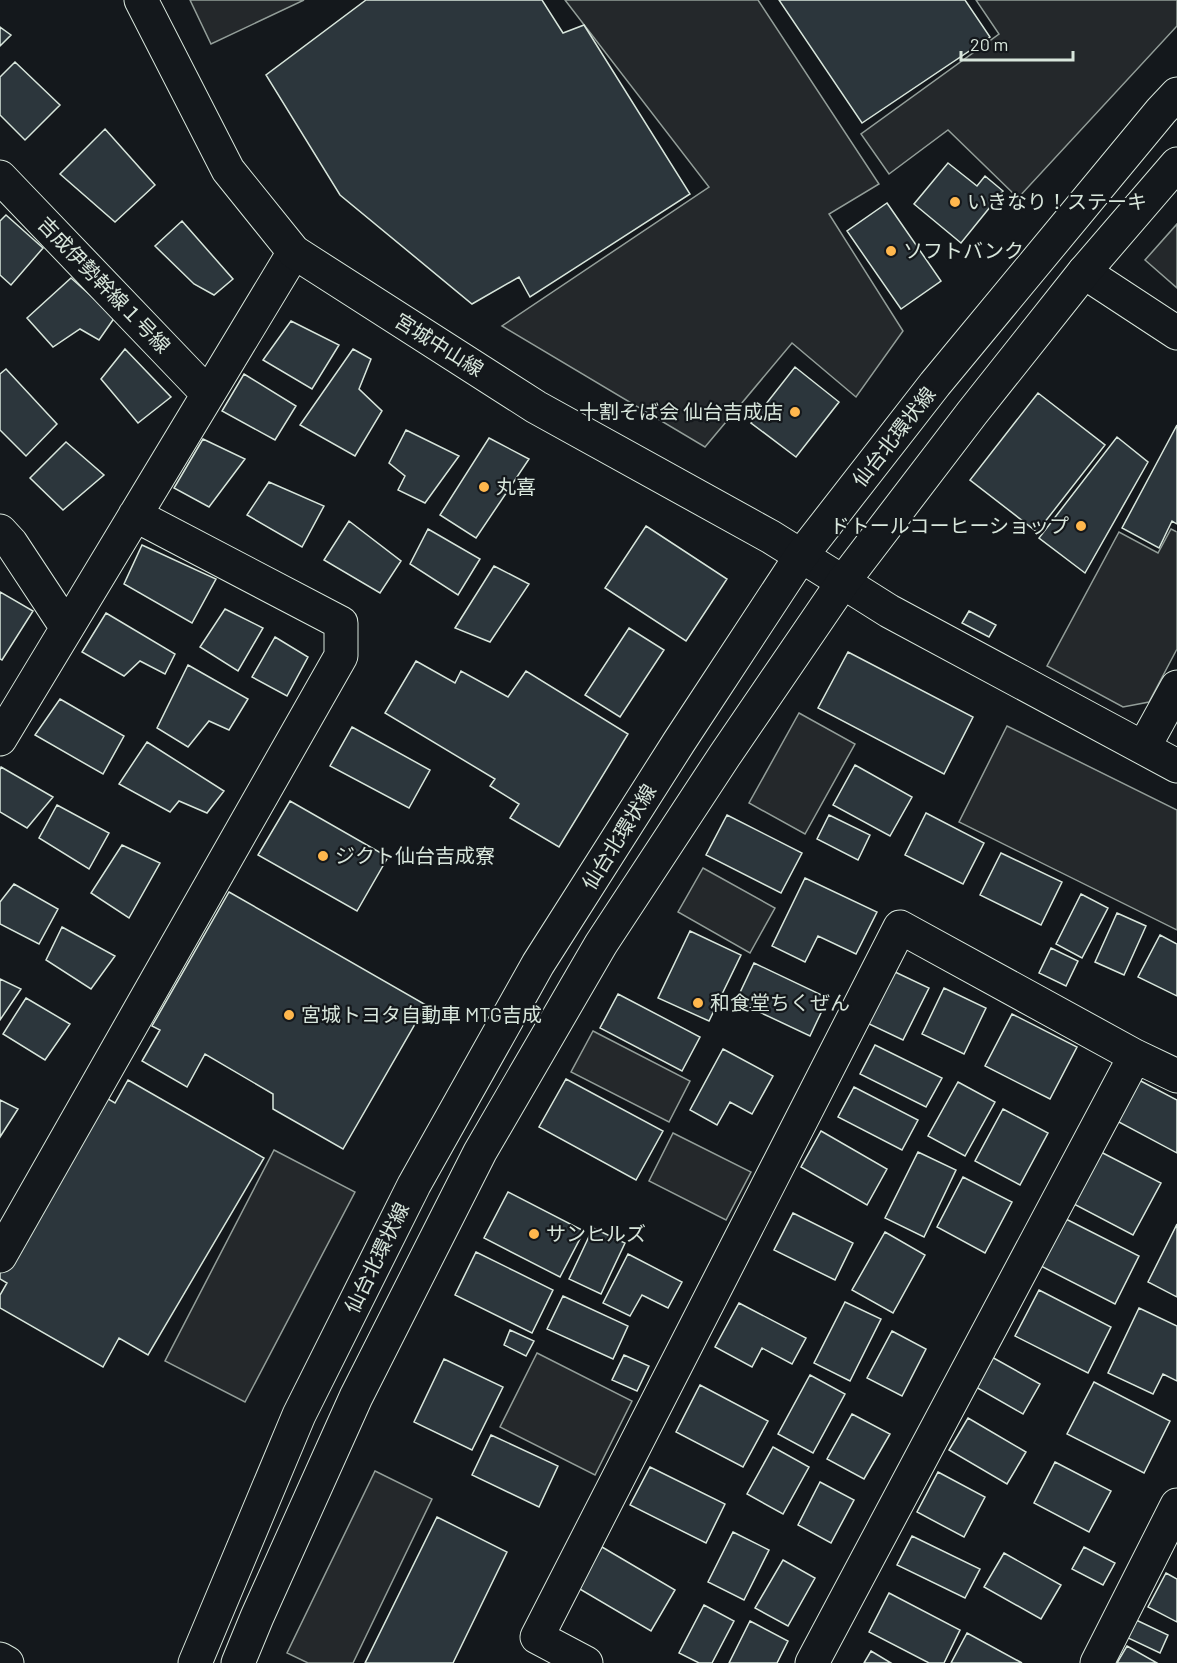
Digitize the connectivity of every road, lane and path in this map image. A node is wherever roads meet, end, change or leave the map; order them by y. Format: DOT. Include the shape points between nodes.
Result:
graph roads {
  1 [pos="141,0"];
  2 [pos="1177,94"];
  3 [pos="1177,164"];
  4 [pos="0,177"];
  5 [pos="294,252"];
  6 [pos="1084,272"];
  7 [pos="1177,333"];
  8 [pos="208,394"];
  9 [pos="135,515"];
  10 [pos="0,531"];
  11 [pos="801,556"];
  12 [pos="843,582"];
  13 [pos="67,627"];
  14 [pos="1177,687"];
  15 [pos="0,739"];
  16 [pos="1144,747"];
  17 [pos="1177,766"];
  18 [pos="1135,1056"];
  19 [pos="1177,1076"];
  20 [pos="0,1256"];
  21 [pos="1177,1505"];
  22 [pos="0,1659"];
  23 [pos="7,1663"];
  24 [pos="195,1663"];
  25 [pos="238,1663"];
  26 [pos="586,1663"];
  27 [pos="812,1663"];
  28 [pos="1097,1663"];
  1 -- 5 [label="street, 宮城中山線" via="228,170"];
  2 -- 11 [label="street, 仙台北環状線" via="935,384"];
  3 -- 6 [label="street"];
  4 -- 8 [label="street, 吉成伊勢幹線１号線"];
  5 -- 8 [label="street"];
  5 -- 11 [label="street, 宮城中山線" via="536,407"];
  6 -- 7 [label="street"];
  6 -- 12 [label="street"];
  8 -- 9 [label="street"];
  9 -- 13 [label="street"];
  9 -- 20 [label="street" via="341,622 341,656"];
  10 -- 13 [label="street"];
  11 -- 12 [label="street, 宮城中山線"];
  11 -- 24 [label="street, 仙台北環状線" via="538,964 414,1185 299,1415"];
  12 -- 16 [label="street, 宮城中山線" via="889,611"];
  12 -- 25 [label="street" via="601,945 480,1152 356,1398"];
  13 -- 15 [label="street"];
  14 -- 16 [label="street"];
  16 -- 17 [label="street, 宮城中山線"];
  18 -- 19 [label="street"];
  18 -- 26 [label="street" via="900,927 537,1637"];
  18 -- 27 [label="street"];
  21 -- 28 [label="street"];
  22 -- 23 [label="street"];
}
